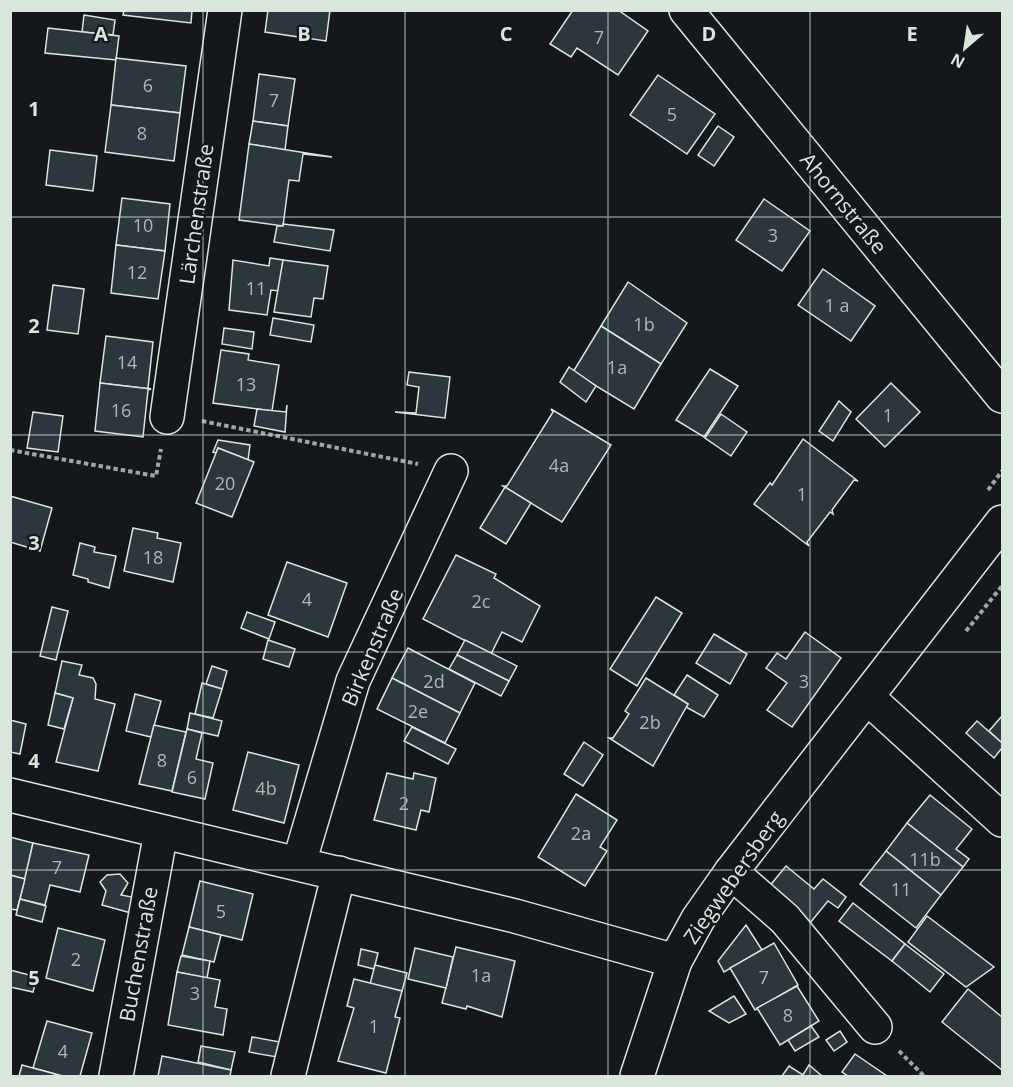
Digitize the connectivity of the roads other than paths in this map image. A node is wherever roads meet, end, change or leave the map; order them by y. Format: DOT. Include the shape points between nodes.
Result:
graph roads {
  1 [pos="225,10"];
  2 [pos="686,10"];
  3 [pos="1002,396"];
  4 [pos="167,417"];
  5 [pos="451,471"];
  6 [pos="1002,522"];
  7 [pos="867,697"];
  8 [pos="10,795"];
  9 [pos="1002,820"];
  10 [pos="161,832"];
  11 [pos="298,863"];
  12 [pos="731,872"];
  13 [pos="339,873"];
  14 [pos="675,962"];
  15 [pos="875,1026"];
  16 [pos="116,1077"];
  17 [pos="288,1077"];
  18 [pos="637,1077"];
  1 -- 4 [label="street, Lärchenstraße"];
  2 -- 3 [label="street, Ahornstraße"];
  5 -- 11 [label="street, Birkenstraße" via="353,681"];
  6 -- 7 [label="street, Ziegwebersberg"];
  7 -- 9 [label="street"];
  7 -- 12 [label="street, Ziegwebersberg"];
  8 -- 10 [label="street"];
  10 -- 11 [label="street"];
  10 -- 16 [label="street, Buchenstraße"];
  11 -- 13 [label="street"];
  12 -- 14 [label="street, Ziegwebersberg" via="698,919"];
  12 -- 15 [label="street" via="785,919"];
  13 -- 14 [label="street" via="515,916"];
  13 -- 17 [label="street"];
  14 -- 18 [label="street, Ziegwebersberg"];
}
